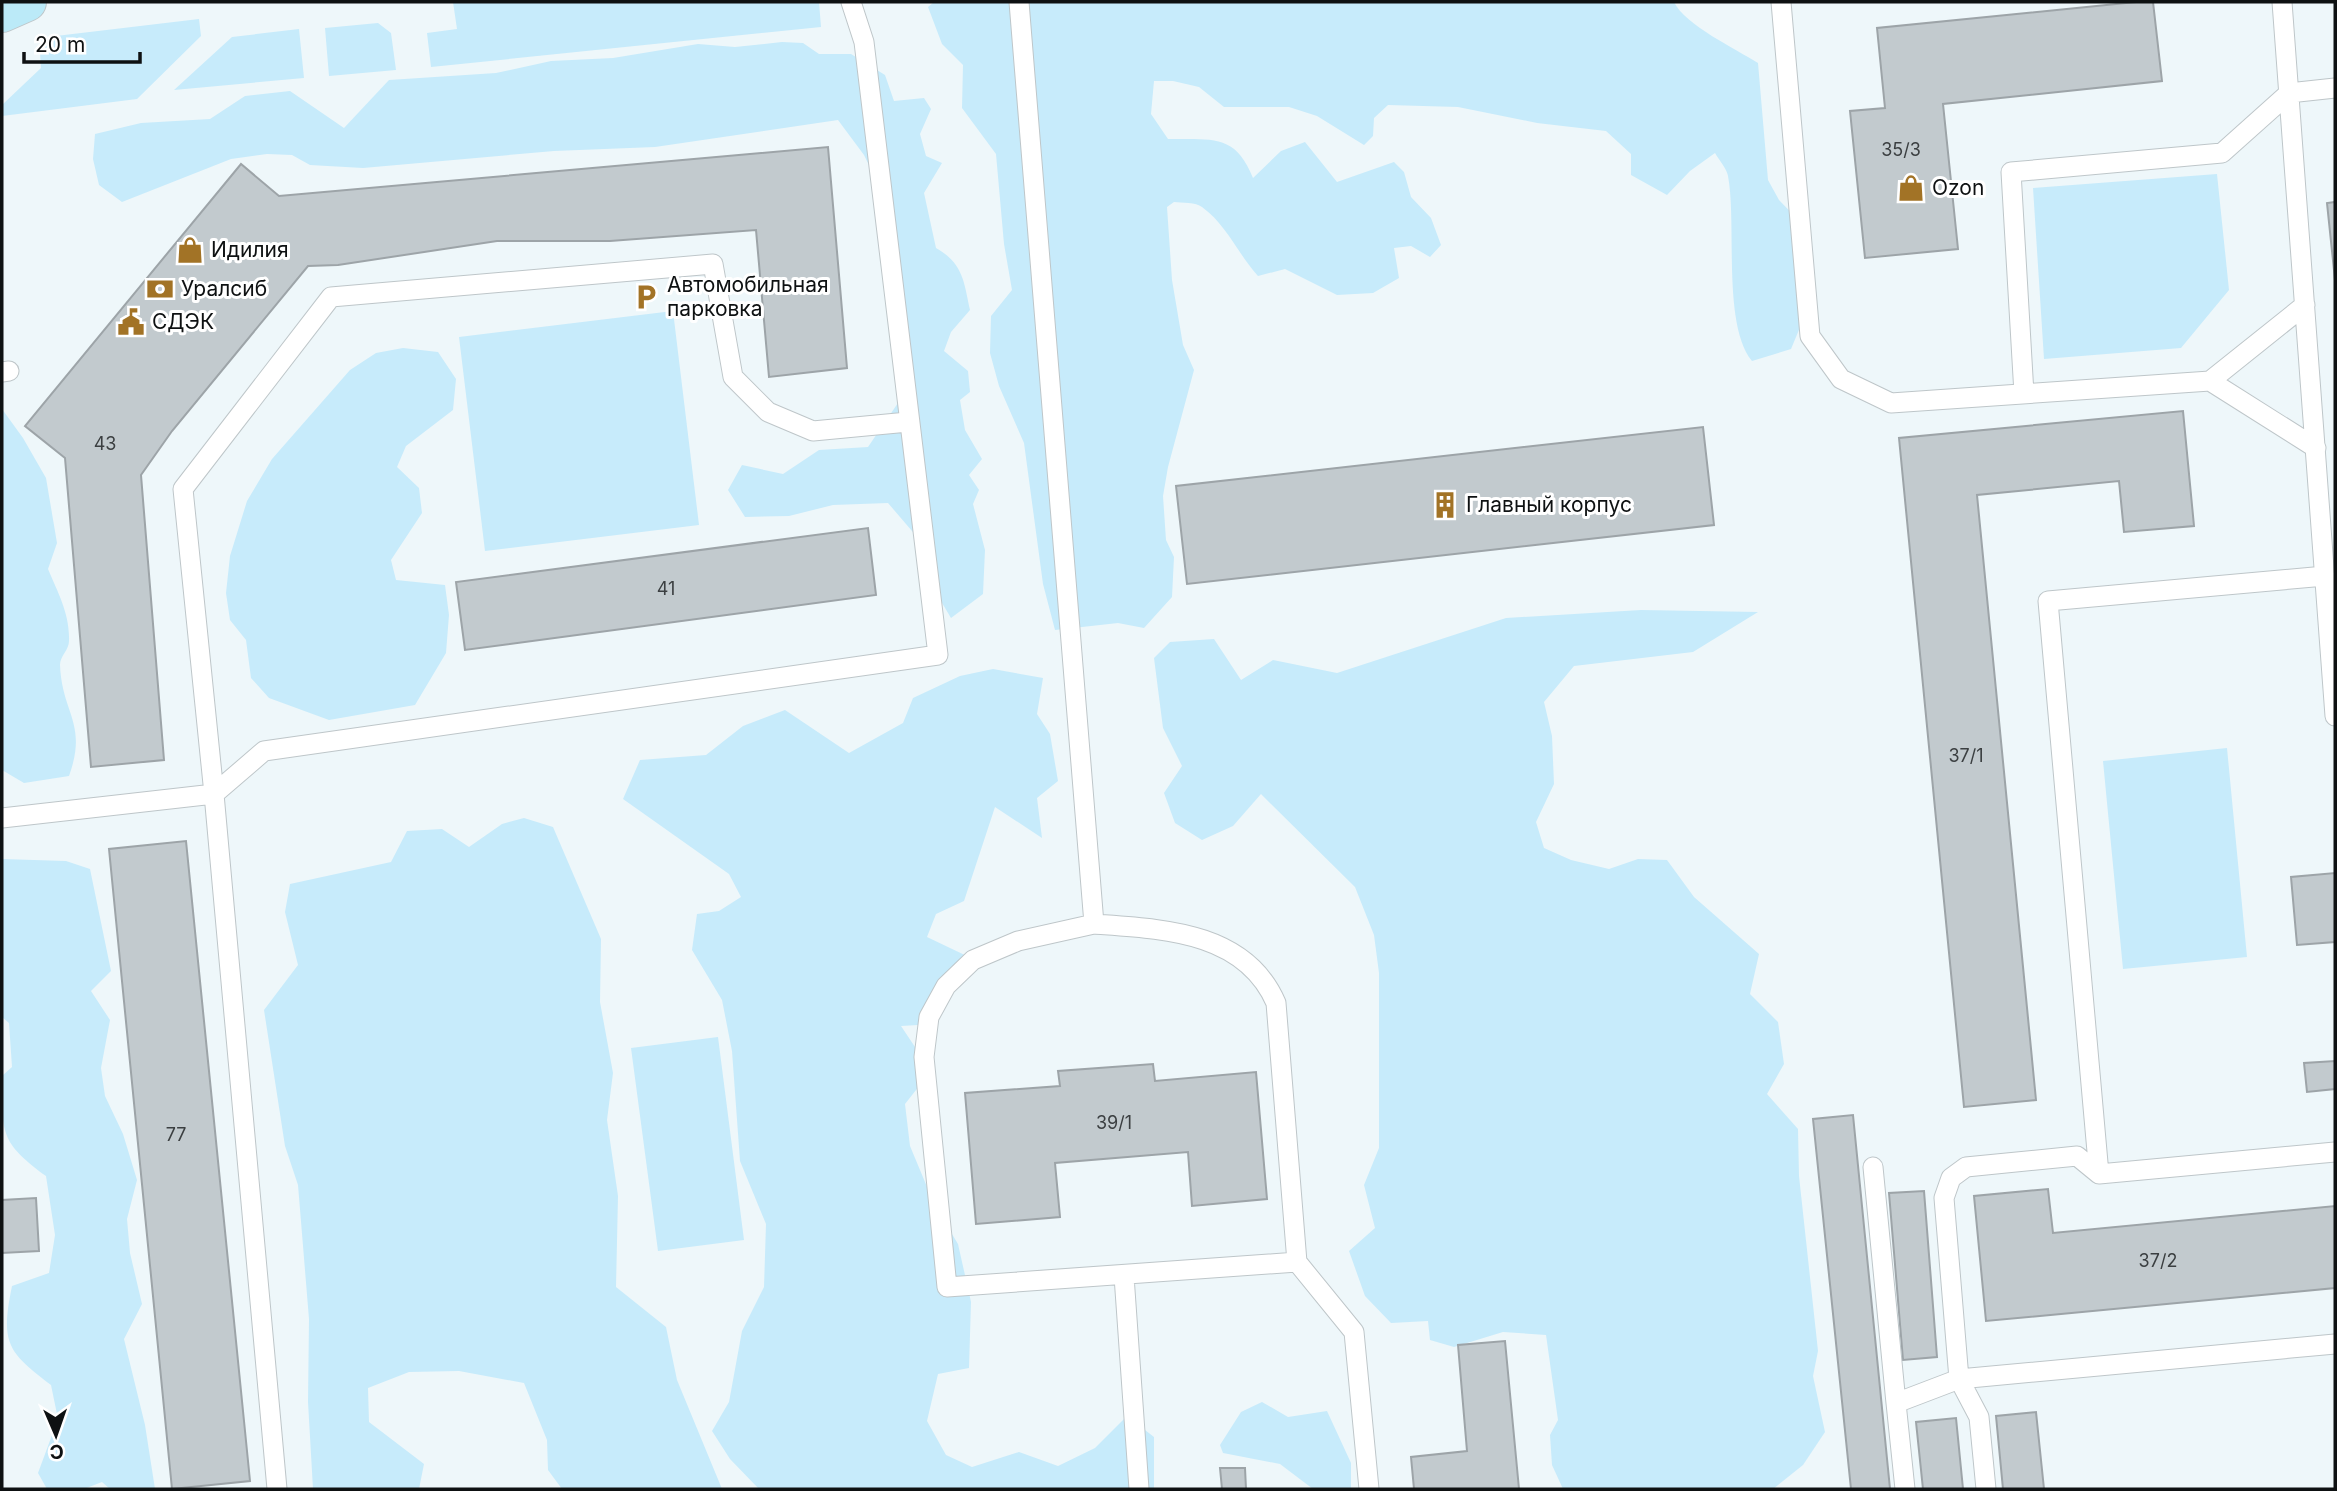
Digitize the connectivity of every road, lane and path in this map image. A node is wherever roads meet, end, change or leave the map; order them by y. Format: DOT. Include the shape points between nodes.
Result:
graph roads {
  1 [pos="27,2"];
  2 [pos="851,2"];
  3 [pos="1019,2"];
  4 [pos="1782,2"];
  5 [pos="2282,2"];
  6 [pos="2,13"];
  7 [pos="2335,88"];
  8 [pos="2289,93"];
  9 [pos="2305,305"];
  10 [pos="2210,381"];
  11 [pos="2024,394"];
  12 [pos="908,422"];
  13 [pos="2316,448"];
  14 [pos="2325,576"];
  15 [pos="2335,716"];
  16 [pos="214,794"];
  17 [pos="2,818"];
  18 [pos="1094,924"];
  19 [pos="2335,1152"];
  20 [pos="1873,1167"];
  21 [pos="2099,1174"];
  22 [pos="1297,1262"];
  23 [pos="1124,1276"];
  24 [pos="2335,1345"];
  25 [pos="1959,1379"];
  26 [pos="1896,1403"];
  27 [pos="277,1489"];
  28 [pos="1139,1489"];
  29 [pos="1369,1489"];
  30 [pos="1905,1489"];
  31 [pos="1986,1489"];
  1 -- 6 [label="main road"];
  2 -- 12 [label="lane" via="864,42"];
  3 -- 18 [label="lane"];
  4 -- 11 [label="lane" via="1810,336 1841,379 1891,403"];
  5 -- 8 [label="lane"];
  7 -- 8 [label="lane"];
  8 -- 9 [label="lane"];
  8 -- 11 [label="lane" via="2222,153 2011,172"];
  9 -- 10 [label="lane"];
  9 -- 13 [label="lane"];
  10 -- 11 [label="lane"];
  10 -- 13 [label="lane"];
  12 -- 16 [label="lane" via="938,655 264,751"];
  12 -- 16 [label="lane" via="813,431 768,412 733,377 713,264 331,298 183,489"];
  13 -- 14 [label="lane"];
  14 -- 15 [label="lane"];
  14 -- 21 [label="lane" via="2048,601"];
  16 -- 17 [label="lane"];
  16 -- 27 [label="lane"];
  18 -- 22 [label="lane" via="1150,928 1213,943 1245,959 1267,981 1276,1003"];
  18 -- 23 [label="lane" via="1018,942 973,960 946,986 929,1017 924,1058 947,1287"];
  19 -- 21 [label="lane"];
  20 -- 26 [label="lane"];
  21 -- 25 [label="lane" via="2077,1156 1966,1167 1951,1178 1944,1198"];
  22 -- 23 [label="lane"];
  22 -- 29 [label="lane" via="1353,1332"];
  23 -- 28 [label="lane"];
  24 -- 25 [label="lane"];
  25 -- 26 [label="lane"];
  25 -- 31 [label="lane" via="1979,1417"];
  26 -- 30 [label="lane"];
}
